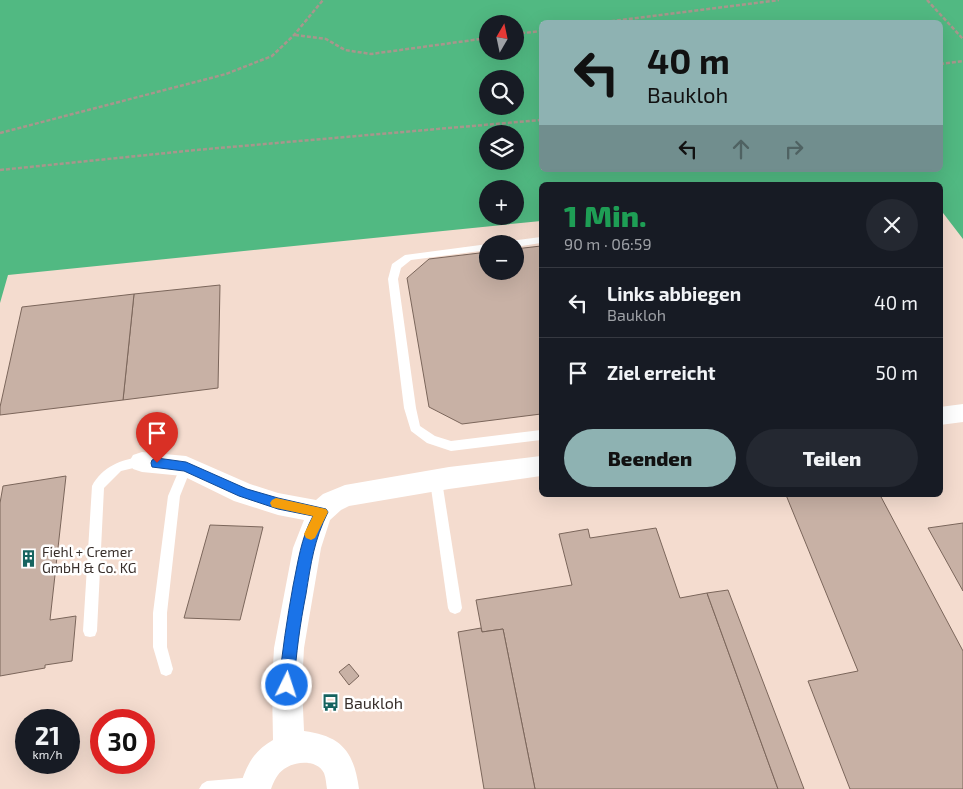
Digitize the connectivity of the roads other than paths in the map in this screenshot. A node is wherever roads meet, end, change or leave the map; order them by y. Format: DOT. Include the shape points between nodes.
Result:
graph roads {
  1 [pos="539,240"];
  2 [pos="524,242"];
  3 [pos="479,247"];
  4 [pos="963,412"];
  5 [pos="943,415"];
  6 [pos="539,435"];
  7 [pos="142,462"];
  8 [pos="186,466"];
  9 [pos="539,466"];
  10 [pos="436,480"];
  11 [pos="321,512"];
  12 [pos="455,608"];
  13 [pos="90,631"];
  14 [pos="166,670"];
  15 [pos="289,748"];
  16 [pos="256,787"];
  17 [pos="207,789"];
  18 [pos="343,789"];
  1 -- 2 [label="lane"];
  3 -- 6 [label="lane" via="408,257 396,266 393,279 415,428 431,440 451,446"];
  4 -- 5 [label="street"];
  7 -- 8 [label="street"];
  7 -- 13 [label="lane" via="127,463 111,470 98,486"];
  8 -- 11 [label="street" via="243,493"];
  8 -- 14 [label="lane" via="174,496 160,613 160,647"];
  9 -- 10 [label="street"];
  10 -- 11 [label="street" via="345,496"];
  10 -- 12 [label="lane"];
  11 -- 15 [label="street" via="307,548 289,648"];
  15 -- 16 [label="street" via="274,756 263,769"];
  15 -- 18 [label="street" via="308,746 325,751 337,762 344,780"];
  16 -- 17 [label="lane"];
}
